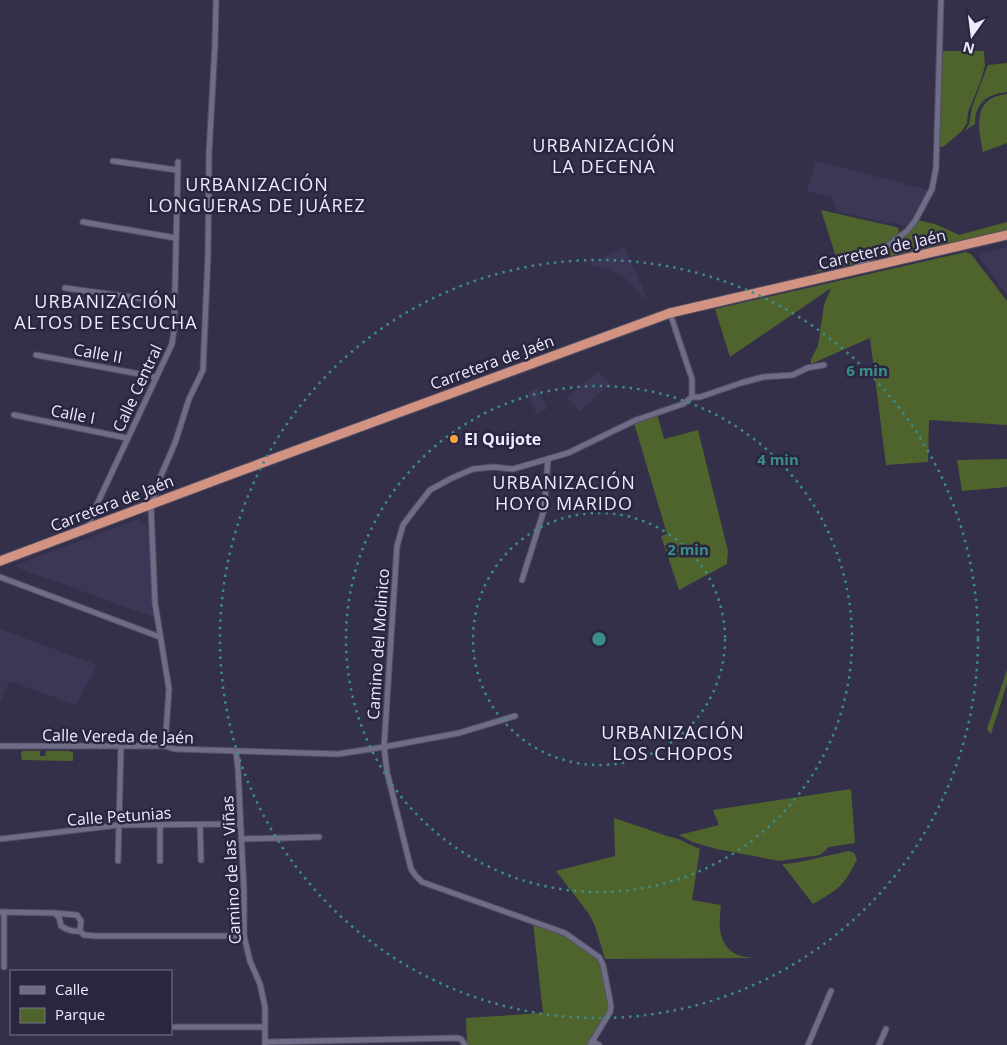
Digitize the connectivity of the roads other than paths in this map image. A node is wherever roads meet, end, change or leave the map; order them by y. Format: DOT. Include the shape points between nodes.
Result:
graph roads {
  1 [pos="216,0"];
  2 [pos="941,0"];
  3 [pos="113,161"];
  4 [pos="178,162"];
  5 [pos="177,170"];
  6 [pos="83,222"];
  7 [pos="1007,235"];
  8 [pos="176,238"];
  9 [pos="844,272"];
  10 [pos="65,288"];
  11 [pos="174,304"];
  12 [pos="670,313"];
  13 [pos="36,355"];
  14 [pos="824,364"];
  15 [pos="156,377"];
  16 [pos="692,397"];
  17 [pos="14,416"];
  18 [pos="127,438"];
  19 [pos="548,459"];
  20 [pos="152,504"];
  21 [pos="89,528"];
  22 [pos="0,561"];
  23 [pos="0,577"];
  24 [pos="522,580"];
  25 [pos="160,637"];
  26 [pos="515,716"];
  27 [pos="0,746"];
  28 [pos="121,746"];
  29 [pos="166,746"];
  30 [pos="384,748"];
  31 [pos="236,752"];
  32 [pos="160,824"];
  33 [pos="240,824"];
  34 [pos="119,825"];
  35 [pos="200,825"];
  36 [pos="319,837"];
  37 [pos="0,839"];
  38 [pos="241,839"];
  39 [pos="201,860"];
  40 [pos="118,861"];
  41 [pos="160,861"];
  42 [pos="2,912"];
  43 [pos="54,913"];
  44 [pos="80,931"];
  45 [pos="244,936"];
  46 [pos="4,967"];
  47 [pos="831,991"];
  48 [pos="175,1027"];
  49 [pos="264,1027"];
  50 [pos="886,1029"];
  51 [pos="591,1043"];
  52 [pos="265,1044"];
  53 [pos="465,1045"];
  54 [pos="599,1045"];
  55 [pos="808,1045"];
  56 [pos="879,1045"];
  1 -- 20 [label="street" via="203,370 189,399"];
  2 -- 9 [label="street" via="936,168 932,189 907,231 865,263"];
  3 -- 5 [label="street"];
  4 -- 5 [label="street, Calle Central"];
  5 -- 8 [label="street, Calle Central"];
  6 -- 8 [label="street"];
  7 -- 9 [label="highway, Carretera de Jaén"];
  8 -- 11 [label="street, Calle Central"];
  9 -- 12 [label="highway, Carretera de Jaén"];
  10 -- 11 [label="street"];
  11 -- 15 [label="street, Calle Central" via="172,344"];
  12 -- 16 [label="street" via="692,379"];
  12 -- 20 [label="highway, Carretera de Jaén"];
  13 -- 15 [label="street, Calle II"];
  14 -- 16 [label="street, Camino del Molinico" via="793,375 763,377 700,398"];
  15 -- 18 [label="street, Calle Central"];
  16 -- 19 [label="street, Camino del Molinico" via="683,404 636,420 568,453"];
  17 -- 18 [label="street, Calle I"];
  18 -- 21 [label="street, Calle Central"];
  19 -- 24 [label="street" via="544,510"];
  19 -- 30 [label="street, Camino del Molinico" via="512,469 473,469 452,478 430,490 403,525 397,546"];
  20 -- 21 [label="highway, Carretera de Jaén"];
  20 -- 25 [label="street" via="153,568"];
  21 -- 22 [label="highway, Carretera de Jaén"];
  23 -- 25 [label="street"];
  25 -- 29 [label="street" via="169,689"];
  26 -- 30 [label="street, Calle Vereda de Jaén" via="459,733"];
  27 -- 28 [label="street, Calle Vereda de Jaén"];
  28 -- 29 [label="street, Calle Vereda de Jaén"];
  28 -- 34 [label="street"];
  29 -- 31 [label="street, Calle Vereda de Jaén"];
  30 -- 31 [label="street, Calle Vereda de Jaén" via="338,754"];
  30 -- 51 [label="street, Camino del Molinico" via="411,869 422,882 557,930 599,957 611,1006"];
  31 -- 33 [label="street, Camino de las Viñas"];
  32 -- 34 [label="street, Calle Petunias"];
  32 -- 35 [label="street, Calle Petunias"];
  32 -- 41 [label="street"];
  33 -- 35 [label="street, Calle Petunias"];
  33 -- 38 [label="street, Camino de las Viñas"];
  34 -- 37 [label="street, Calle Petunias"];
  34 -- 40 [label="street"];
  35 -- 39 [label="street"];
  36 -- 38 [label="street"];
  38 -- 45 [label="street, Camino de las Viñas"];
  42 -- 43 [label="street"];
  42 -- 46 [label="street"];
  43 -- 44 [label="street" via="59,917 61,926"];
  43 -- 44 [label="street" via="77,915 81,921"];
  44 -- 45 [label="street" via="84,935 96,936"];
  45 -- 49 [label="street, Camino de las Viñas" via="260,984 265,1007"];
  47 -- 55 [label="street"];
  48 -- 49 [label="street"];
  49 -- 52 [label="street, Camino de las Viñas"];
  50 -- 56 [label="street"];
  51 -- 54 [label="street"];
  52 -- 53 [label="street" via="457,1038"];
}
